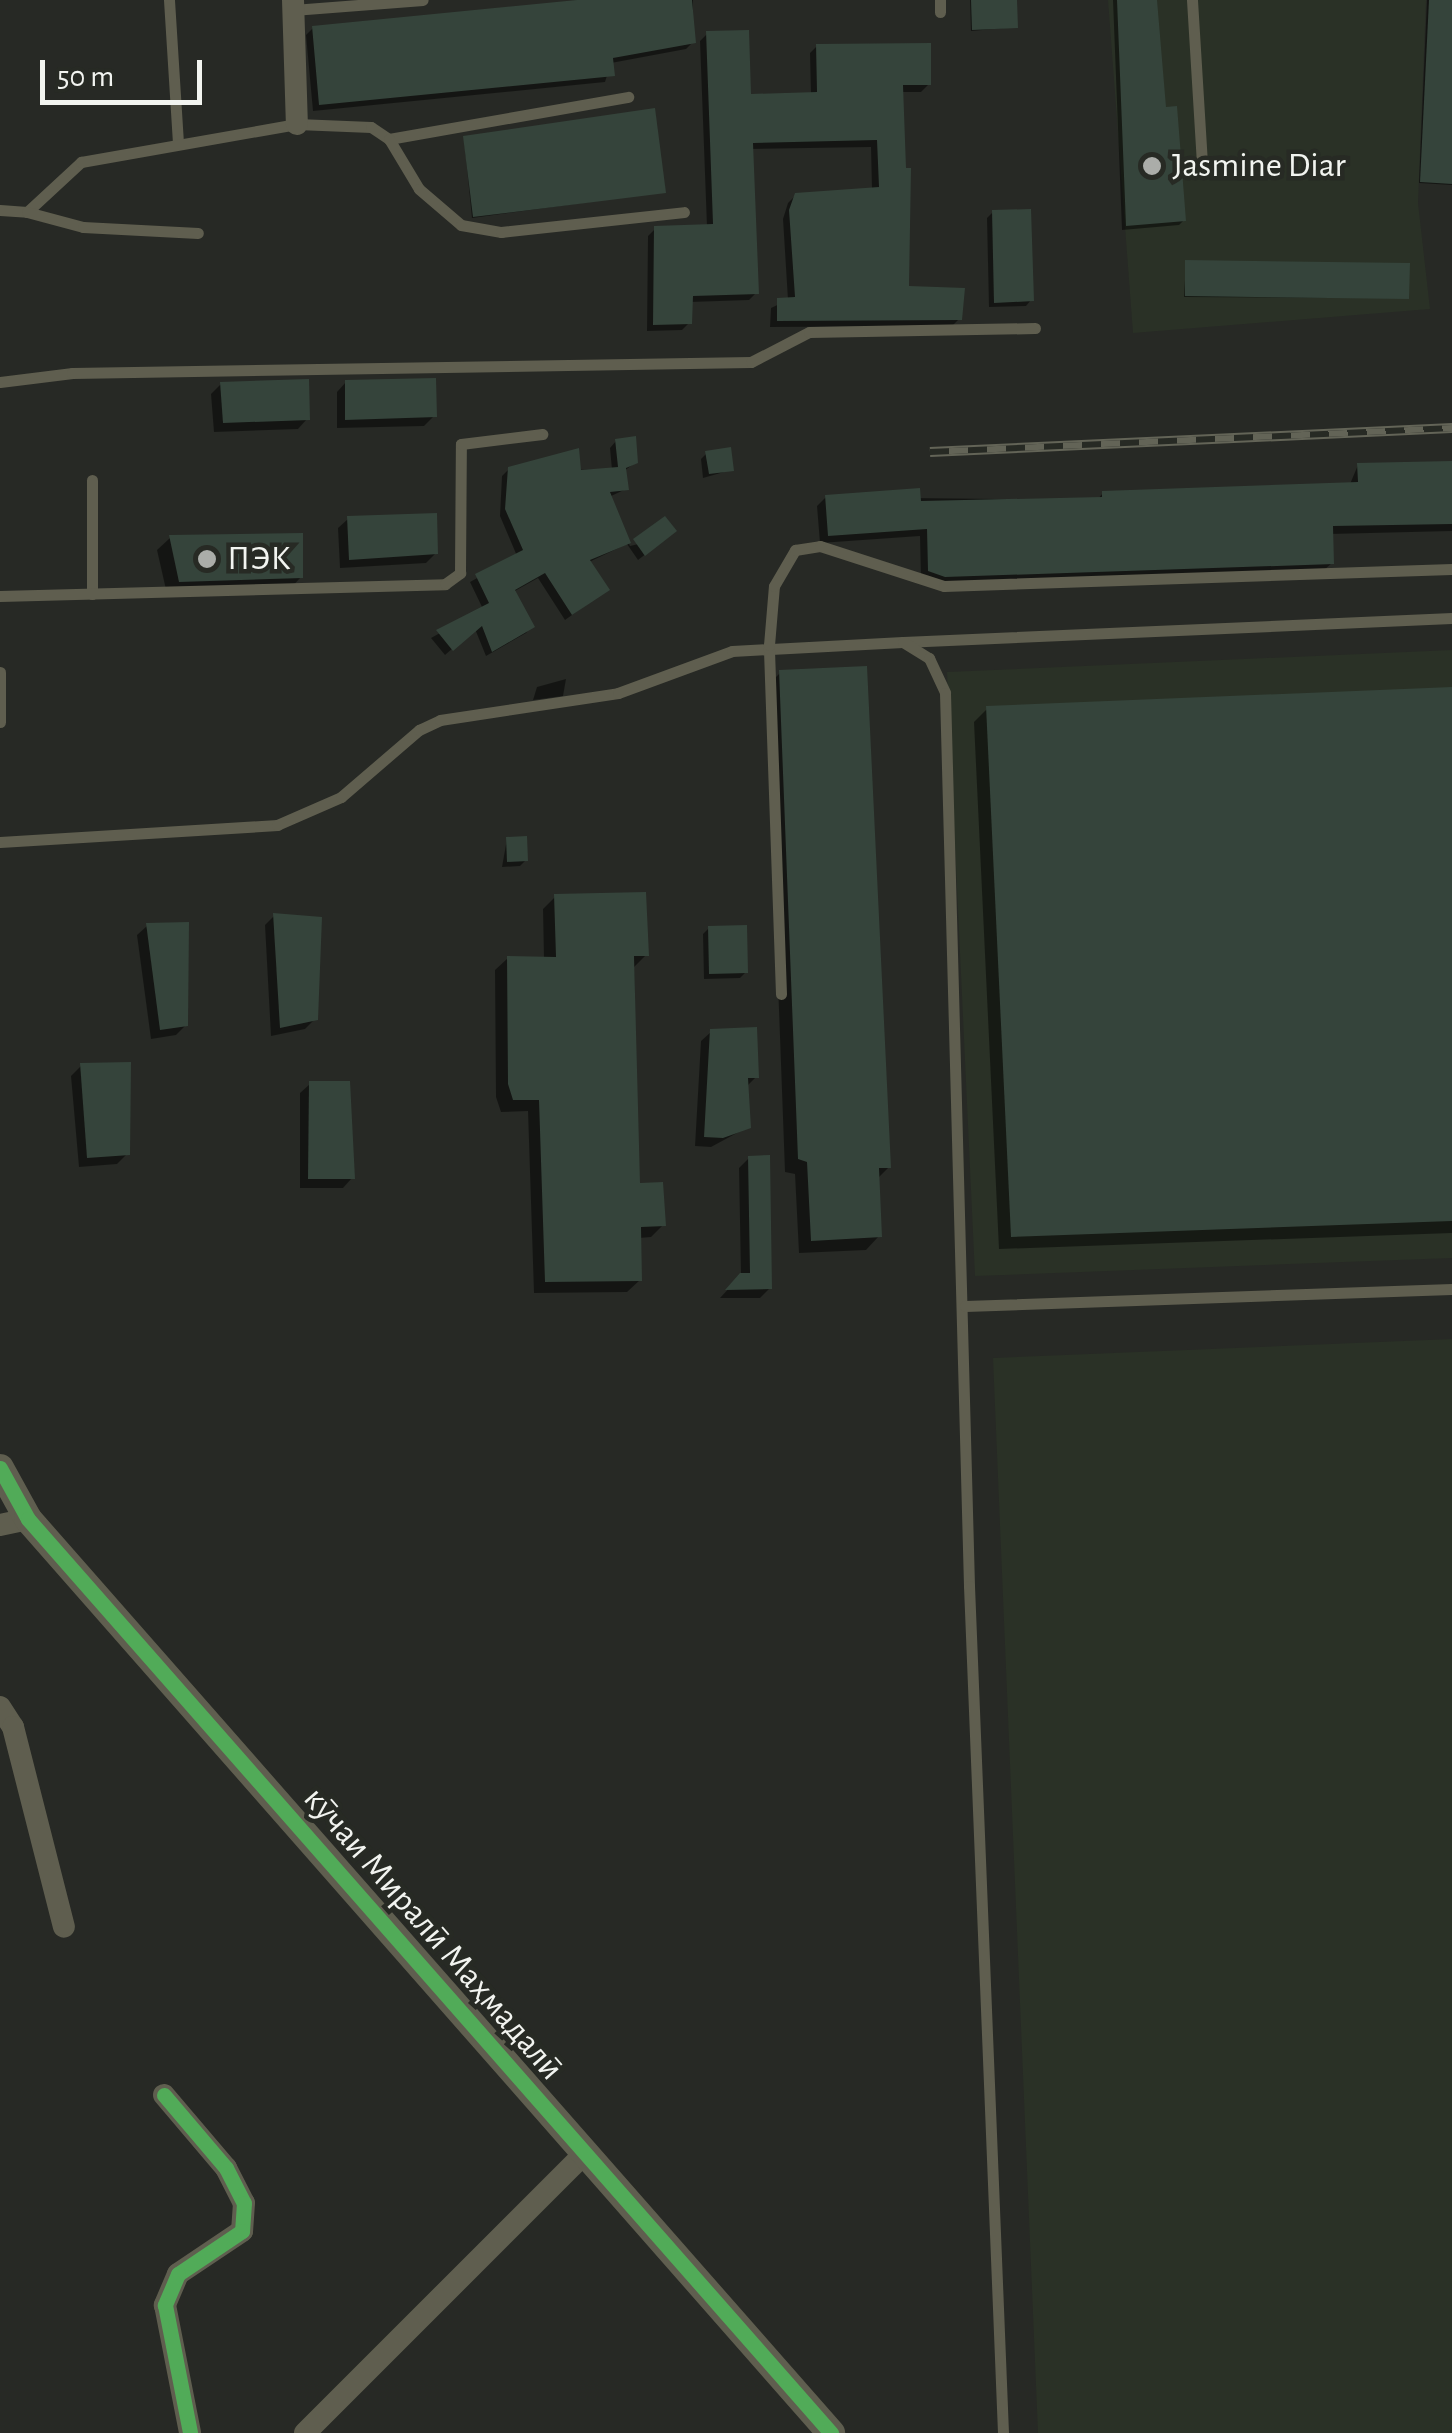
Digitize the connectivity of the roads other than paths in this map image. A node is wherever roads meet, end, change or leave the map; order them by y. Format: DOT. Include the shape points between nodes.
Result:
graph roads {
  1 [pos="169,0"];
  2 [pos="423,0"];
  3 [pos="1192,0"];
  4 [pos="377,2"];
  5 [pos="293,5"];
  6 [pos="628,97"];
  7 [pos="298,124"];
  8 [pos="389,139"];
  9 [pos="178,144"];
  10 [pos="1202,164"];
  11 [pos="0,210"];
  12 [pos="27,212"];
  13 [pos="684,212"];
  14 [pos="198,233"];
  15 [pos="1035,328"];
  16 [pos="0,382"];
  17 [pos="542,434"];
  18 [pos="92,480"];
  19 [pos="1452,569"];
  20 [pos="92,594"];
  21 [pos="0,596"];
  22 [pos="1452,618"];
  23 [pos="903,642"];
  24 [pos="769,645"];
  25 [pos="0,672"];
  26 [pos="0,722"];
  27 [pos="0,842"];
  28 [pos="781,994"];
  29 [pos="1452,1289"];
  30 [pos="965,1306"];
  31 [pos="0,1468"];
  32 [pos="14,1522"];
  33 [pos="0,1707"];
  34 [pos="64,1927"];
  35 [pos="164,2095"];
  36 [pos="585,2153"];
  37 [pos="190,2433"];
  38 [pos="305,2433"];
  39 [pos="832,2433"];
  40 [pos="1003,2433"];
  1 -- 9 [label="lane"];
  2 -- 4 [label="lane"];
  3 -- 10 [label="lane"];
  4 -- 5 [label="lane"];
  5 -- 7 [label="street"];
  6 -- 8 [label="lane"];
  7 -- 8 [label="lane" via="371,127"];
  7 -- 9 [label="lane"];
  8 -- 13 [label="lane" via="419,189 461,225 502,232"];
  9 -- 12 [label="lane" via="81,162"];
  11 -- 12 [label="lane"];
  12 -- 14 [label="lane" via="83,227"];
  15 -- 16 [label="lane" via="808,332 751,362 72,373"];
  17 -- 20 [label="lane" via="461,444 460,573 445,584"];
  18 -- 20 [label="lane"];
  19 -- 24 [label="lane" via="944,586 810,546 794,550 774,586"];
  20 -- 21 [label="lane"];
  22 -- 23 [label="lane"];
  23 -- 24 [label="lane"];
  23 -- 30 [label="lane" via="929,658 945,694"];
  24 -- 27 [label="lane" via="732,651 618,693 440,720 341,797 278,825"];
  24 -- 28 [label="lane"];
  25 -- 26 [label="lane"];
  29 -- 30 [label="lane"];
  30 -- 40 [label="lane" via="970,1624"];
  31 -- 32 [label="street, кӯчаи Миралӣ Маҳмадалӣ"];
  32 -- 36 [label="street, кӯчаи Миралӣ Маҳмадалӣ"];
  33 -- 34 [label="street" via="12,1726"];
  35 -- 37 [label="street" via="226,2168 244,2204 242,2232 178,2274 165,2306"];
  36 -- 38 [label="street"];
  36 -- 39 [label="street, кӯчаи Миралӣ Маҳмадалӣ"];
}
